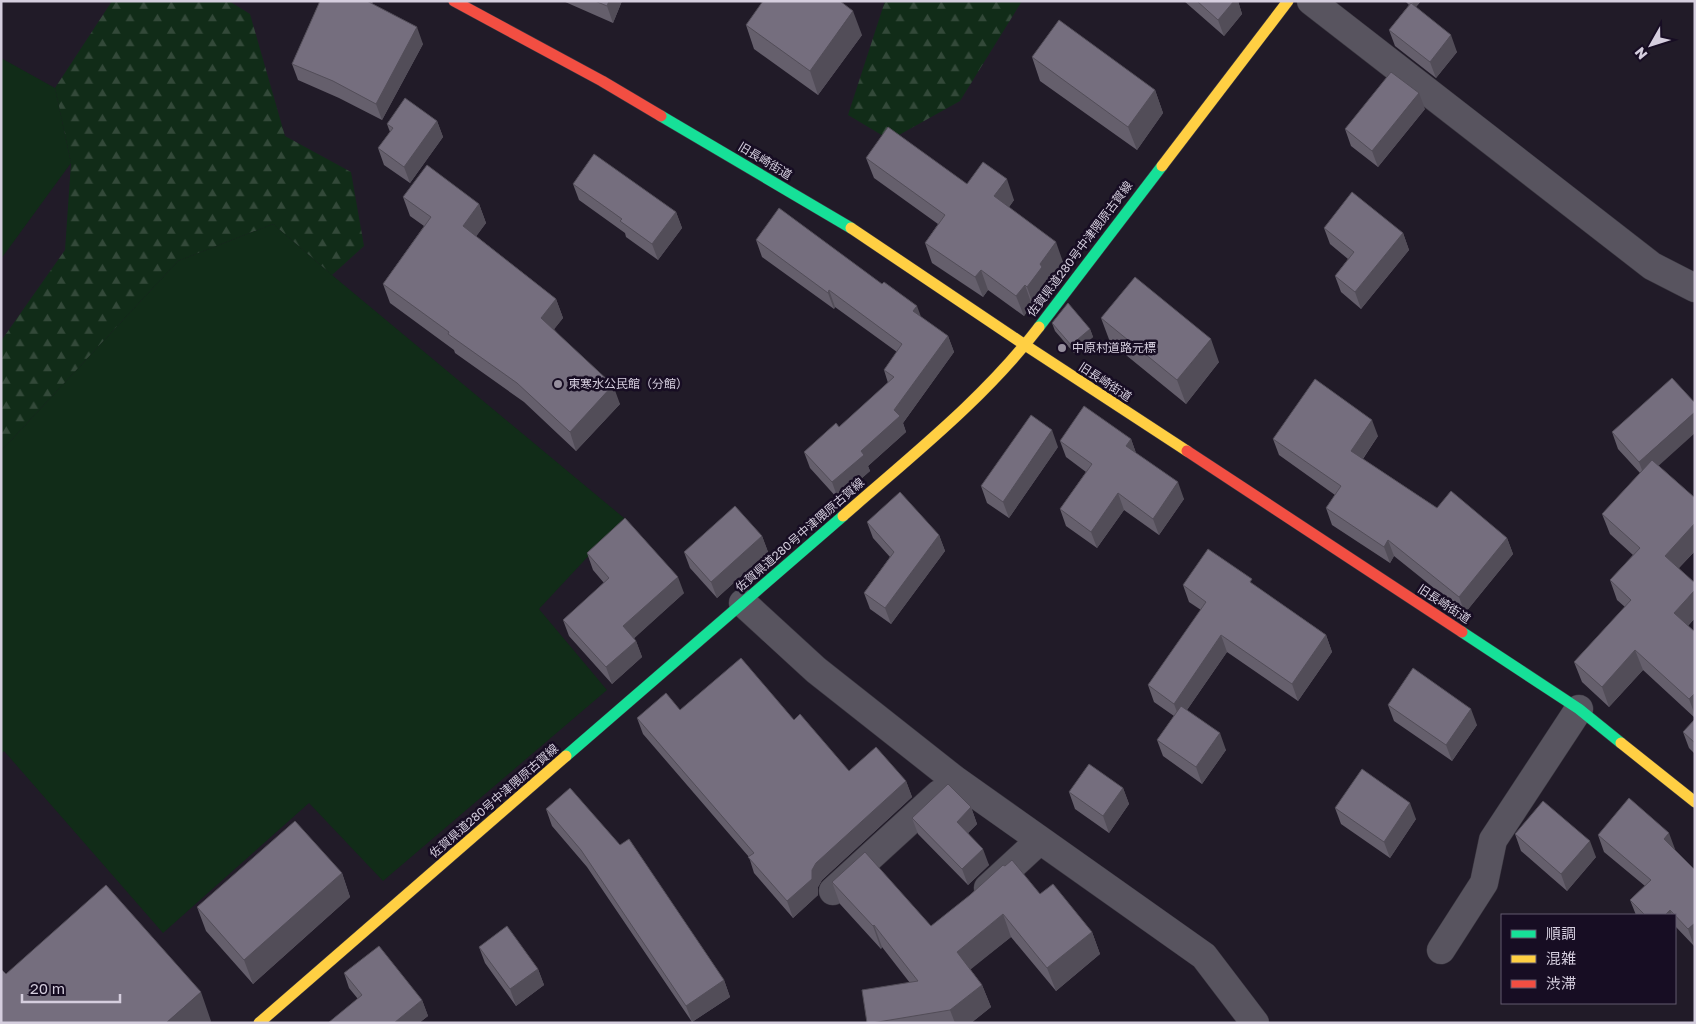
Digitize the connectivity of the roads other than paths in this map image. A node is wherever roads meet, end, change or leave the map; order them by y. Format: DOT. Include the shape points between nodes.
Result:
graph roads {
  1 [pos="454,1"];
  2 [pos="1288,1"];
  3 [pos="1311,1"];
  4 [pos="1695,288"];
  5 [pos="1024,345"];
  6 [pos="743,603"];
  7 [pos="1579,709"];
  8 [pos="954,779"];
  9 [pos="1695,802"];
  10 [pos="1040,840"];
  11 [pos="833,891"];
  12 [pos="968,906"];
  13 [pos="1441,950"];
  14 [pos="270,1019"];
  15 [pos="1255,1023"];
  1 -- 5 [label="street, 旧長崎街道" via="602,81 862,234"];
  2 -- 5 [label="street, 佐賀県道280号中津隈原古賀線"];
  3 -- 4 [label="street" via="1652,266"];
  5 -- 6 [label="street, 佐賀県道280号中津隈原古賀線" via="956,417"];
  5 -- 7 [label="street, 旧長崎街道"];
  6 -- 8 [label="street" via="816,670"];
  6 -- 14 [label="street, 佐賀県道280号中津隈原古賀線"];
  7 -- 9 [label="street, 旧長崎街道"];
  7 -- 13 [label="street" via="1493,840 1484,882"];
  8 -- 10 [label="street"];
  8 -- 11 [label="street"];
  10 -- 12 [label="street"];
  10 -- 15 [label="street" via="1204,956"];
}
